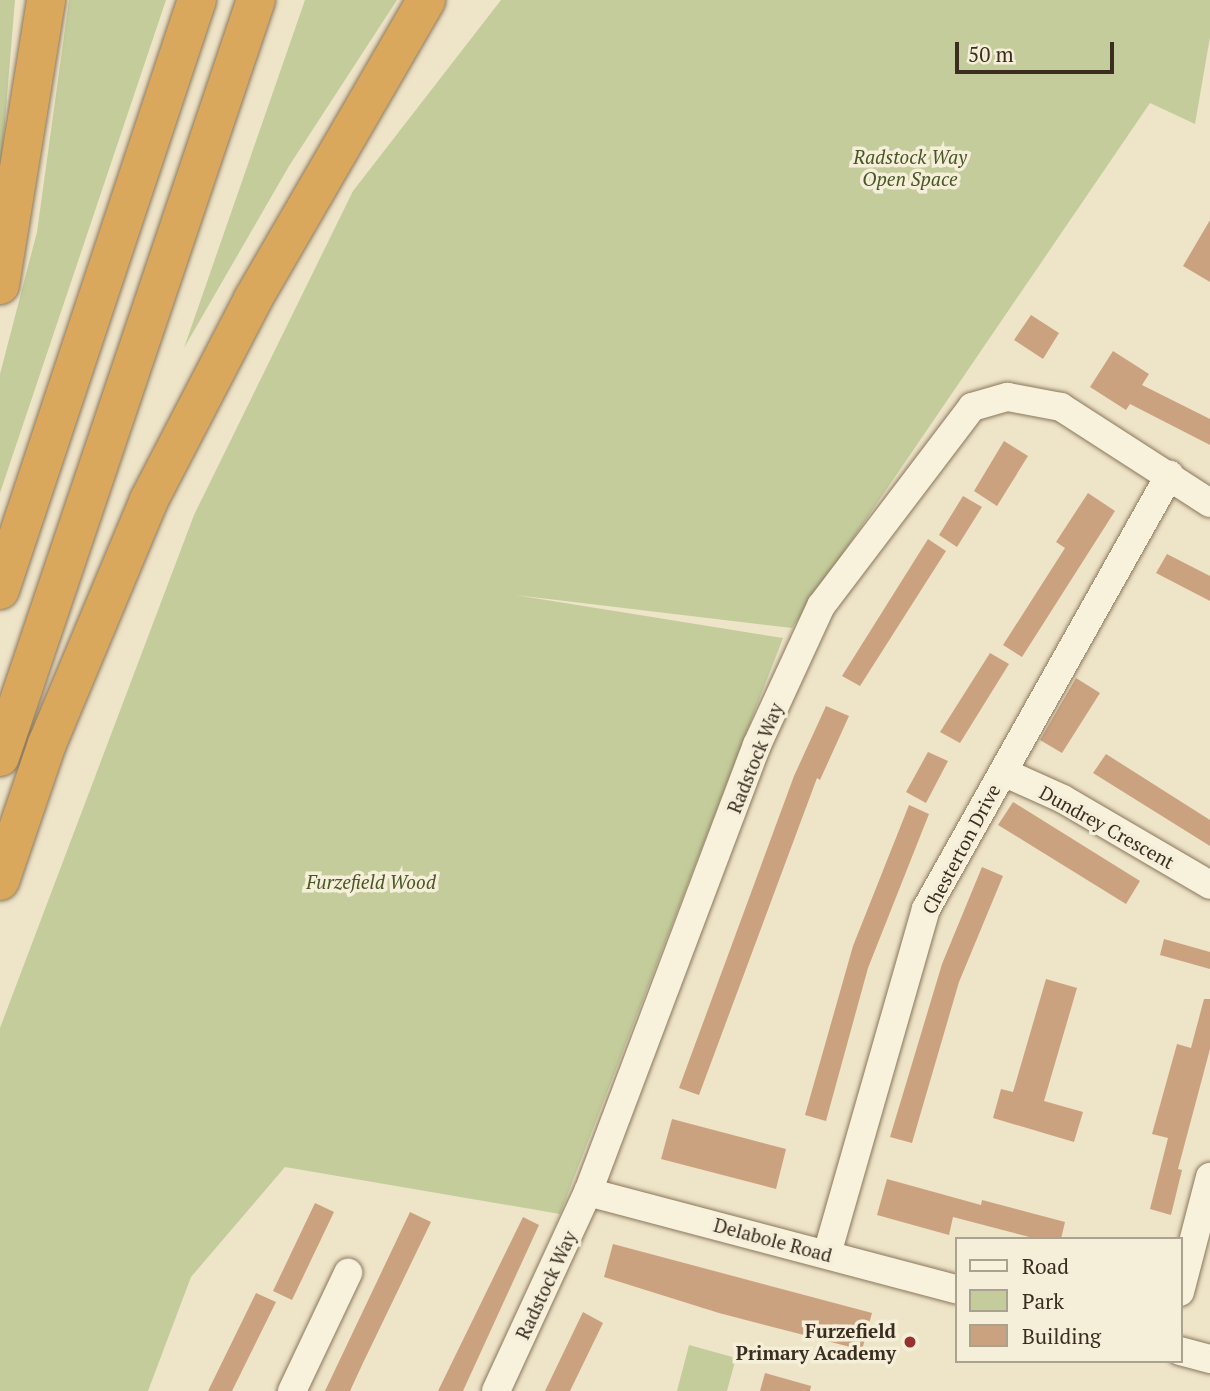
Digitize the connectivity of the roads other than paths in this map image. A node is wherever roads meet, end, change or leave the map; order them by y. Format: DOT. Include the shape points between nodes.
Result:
graph roads {
  1 [pos="46,0"];
  2 [pos="197,0"];
  3 [pos="256,0"];
  4 [pos="426,0"];
  5 [pos="444,0"];
  6 [pos="409,35"];
  7 [pos="0,285"];
  8 [pos="1170,475"];
  9 [pos="1210,503"];
  10 [pos="0,590"];
  11 [pos="0,757"];
  12 [pos="1003,772"];
  13 [pos="0,881"];
  14 [pos="1210,885"];
  15 [pos="1210,1177"];
  16 [pos="589,1192"];
  17 [pos="827,1254"];
  18 [pos="348,1273"];
  19 [pos="1182,1284"];
  20 [pos="954,1288"];
  21 [pos="1182,1352"];
  22 [pos="1210,1359"];
  23 [pos="292,1391"];
  24 [pos="496,1391"];
  1 -- 7 [label="highway"];
  2 -- 10 [label="highway"];
  3 -- 11 [label="highway"];
  4 -- 6 [label="highway"];
  5 -- 6 [label="highway"];
  6 -- 13 [label="highway" via="253,299 149,500 47,744"];
  8 -- 9 [label="street, Radstock Way"];
  8 -- 12 [label="street, Chesterton Drive"];
  8 -- 16 [label="street, Radstock Way" via="1061,407 1008,397 972,407 821,606 757,744"];
  12 -- 14 [label="street, Dundrey Crescent" via="1063,799"];
  12 -- 17 [label="street, Chesterton Drive" via="926,909"];
  15 -- 19 [label="street"];
  16 -- 17 [label="street, Delabole Road"];
  16 -- 24 [label="street, Radstock Way"];
  17 -- 20 [label="street, Delabole Road"];
  18 -- 23 [label="street"];
  21 -- 22 [label="street"];
}
